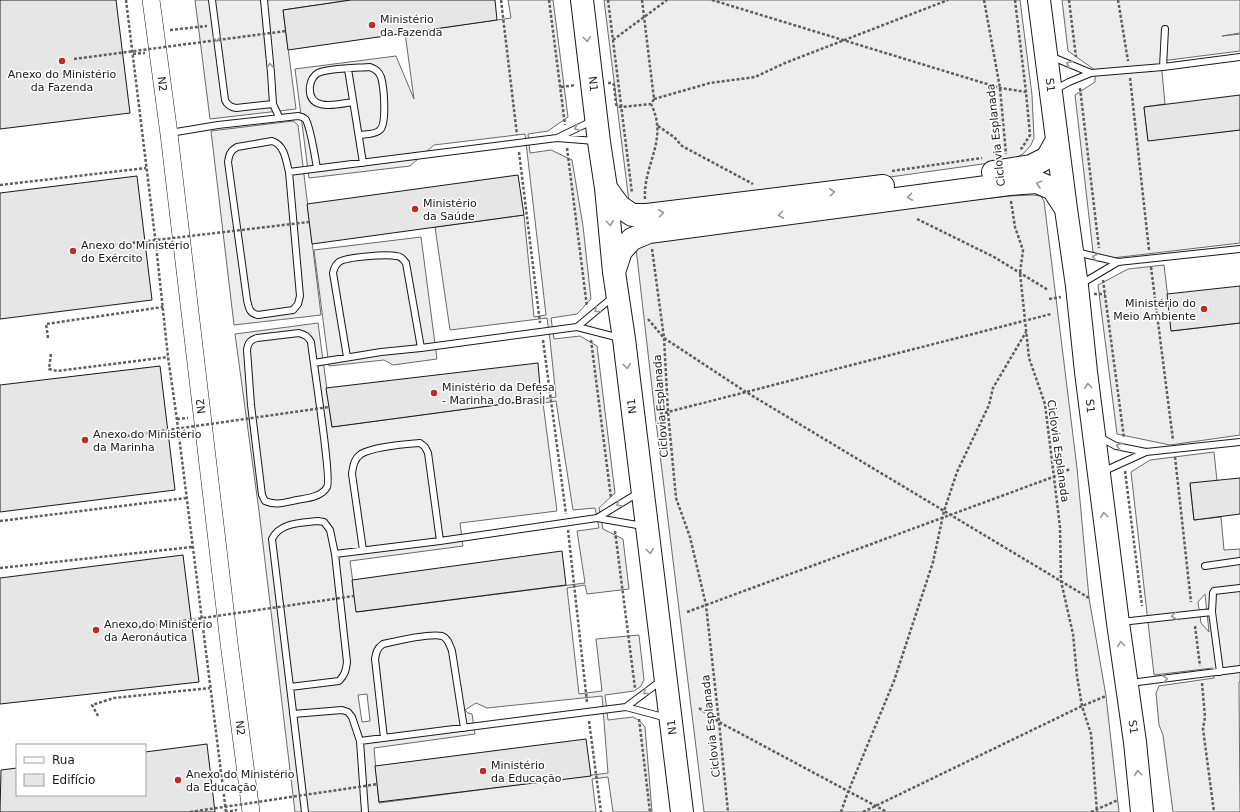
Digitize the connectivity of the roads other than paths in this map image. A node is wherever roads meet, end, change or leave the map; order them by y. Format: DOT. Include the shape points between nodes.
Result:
graph roads {
  1 [pos="150,0"];
  2 [pos="212,0"];
  3 [pos="264,0"];
  4 [pos="582,0"];
  5 [pos="1039,0"];
  6 [pos="1165,29"];
  7 [pos="1046,55"];
  8 [pos="1240,57"];
  9 [pos="1163,67"];
  10 [pos="348,69"];
  11 [pos="1091,73"];
  12 [pos="1051,91"];
  13 [pos="353,102"];
  14 [pos="273,104"];
  15 [pos="279,117"];
  16 [pos="597,119"];
  17 [pos="169,134"];
  18 [pos="359,135"];
  19 [pos="566,136"];
  20 [pos="1057,140"];
  21 [pos="599,142"];
  22 [pos="363,163"];
  23 [pos="1010,163"];
  24 [pos="317,168"];
  25 [pos="289,172"];
  26 [pos="606,188"];
  27 [pos="1066,209"];
  28 [pos="646,212"];
  29 [pos="1240,249"];
  30 [pos="1072,251"];
  31 [pos="1118,262"];
  32 [pos="614,272"];
  33 [pos="1077,286"];
  34 [pos="618,294"];
  35 [pos="577,327"];
  36 [pos="624,338"];
  37 [pos="421,348"];
  38 [pos="347,358"];
  39 [pos="314,363"];
  40 [pos="1094,435"];
  41 [pos="1240,442"];
  42 [pos="1146,452"];
  43 [pos="1099,474"];
  44 [pos="642,491"];
  45 [pos="596,518"];
  46 [pos="647,527"];
  47 [pos="440,541"];
  48 [pos="363,550"];
  49 [pos="336,554"];
  50 [pos="1240,561"];
  51 [pos="1205,566"];
  52 [pos="1240,588"];
  53 [pos="1212,612"];
  54 [pos="1118,623"];
  55 [pos="1240,669"];
  56 [pos="1220,672"];
  57 [pos="666,677"];
  58 [pos="1127,683"];
  59 [pos="290,687"];
  60 [pos="626,707"];
  61 [pos="293,714"];
  62 [pos="671,719"];
  63 [pos="464,728"];
  64 [pos="384,738"];
  65 [pos="360,741"];
  66 [pos="251,812"];
  67 [pos="305,812"];
  68 [pos="365,812"];
  69 [pos="682,812"];
  70 [pos="1142,812"];
  1 -- 17 [label="main road, N2"];
  2 -- 14 [label="lane, one-way" via="224,100 230,107 236,108"];
  14 -- 3 [label="lane, one-way"];
  4 -- 16 [label="highway, N1, one-way"];
  5 -- 7 [label="highway, S1"];
  6 -- 9 [label="lane"];
  11 -- 7 [label="lane, one-way"];
  7 -- 12 [label="highway, S1"];
  8 -- 9 [label="lane"];
  9 -- 11 [label="lane"];
  10 -- 13 [label="lane"];
  10 -- 13 [label="lane" via="316,74 311,80 310,88 312,97 321,105"];
  10 -- 18 [label="lane" via="370,67 375,69 381,78 384,123 378,132"];
  11 -- 12 [label="lane"];
  12 -- 20 [label="highway, S1"];
  13 -- 18 [label="lane"];
  14 -- 15 [label="lane"];
  15 -- 17 [label="lane"];
  15 -- 24 [label="lane" via="304,117"];
  16 -- 19 [label="lane, one-way"];
  16 -- 21 [label="highway, N1"];
  17 -- 66 [label="main road, N2"];
  18 -- 22 [label="lane"];
  19 -- 21 [label="lane"];
  19 -- 22 [label="lane"];
  20 -- 23 [label="highway" via="1047,158 1031,166"];
  20 -- 27 [label="highway, S1"];
  21 -- 26 [label="highway, N1"];
  22 -- 24 [label="lane"];
  27 -- 23 [label="highway, one-way" via="1053,189 1036,182"];
  23 -- 28 [label="highway"];
  24 -- 25 [label="lane"];
  25 -- 25 [label="lane" via="280,146 272,141 237,148 229,155 247,300 250,310 258,315 293,310 300,296"];
  26 -- 28 [label="highway" via="619,206 632,215"];
  26 -- 32 [label="highway, N1, one-way"];
  27 -- 30 [label="highway, S1"];
  28 -- 32 [label="highway" via="632,239 621,251"];
  29 -- 31 [label="lane"];
  31 -- 30 [label="lane, one-way"];
  30 -- 33 [label="highway, S1"];
  31 -- 33 [label="lane"];
  32 -- 34 [label="highway, N1"];
  40 -- 33 [label="highway, S1, one-way"];
  34 -- 35 [label="lane, one-way"];
  34 -- 36 [label="highway, N1"];
  35 -- 36 [label="lane"];
  35 -- 37 [label="lane"];
  36 -- 44 [label="highway, N1, one-way"];
  37 -- 38 [label="lane"];
  37 -- 38 [label="lane" via="406,263 403,258 396,256 369,256 343,260 334,266"];
  38 -- 39 [label="lane"];
  39 -- 39 [label="lane" via="311,342 306,335 299,333 252,339 247,344 259,475 262,495 265,501 270,503 310,498 320,494 328,486"];
  42 -- 40 [label="lane, one-way" via="1116,446"];
  40 -- 43 [label="highway, S1"];
  41 -- 42 [label="lane"];
  42 -- 43 [label="lane"];
  54 -- 43 [label="highway, S1, one-way"];
  44 -- 45 [label="lane, one-way"];
  44 -- 46 [label="highway, N1"];
  45 -- 46 [label="lane"];
  45 -- 47 [label="lane"];
  46 -- 57 [label="highway, N1, one-way"];
  47 -- 48 [label="lane"];
  47 -- 48 [label="lane" via="428,453 420,443 397,445 361,454 353,464 352,474"];
  48 -- 49 [label="lane"];
  49 -- 59 [label="lane" via="346,671 340,680"];
  49 -- 59 [label="lane" via="330,530 324,522 299,523 283,527 272,539"];
  50 -- 51 [label="lane"];
  52 -- 53 [label="lane" via="1214,591"];
  53 -- 54 [label="lane, one-way"];
  53 -- 56 [label="lane"];
  58 -- 54 [label="highway, S1, one-way"];
  55 -- 56 [label="lane"];
  58 -- 56 [label="lane, one-way"];
  57 -- 60 [label="lane, one-way"];
  57 -- 62 [label="highway, N1"];
  70 -- 58 [label="highway, S1, one-way"];
  59 -- 61 [label="lane"];
  60 -- 62 [label="lane"];
  60 -- 63 [label="lane"];
  61 -- 65 [label="lane" via="342,710 348,712"];
  61 -- 67 [label="lane"];
  62 -- 69 [label="highway, N1"];
  63 -- 64 [label="lane"];
  63 -- 64 [label="lane" via="452,651 442,636 425,636 383,644 376,653"];
  64 -- 65 [label="lane"];
  65 -- 68 [label="lane"];
}
